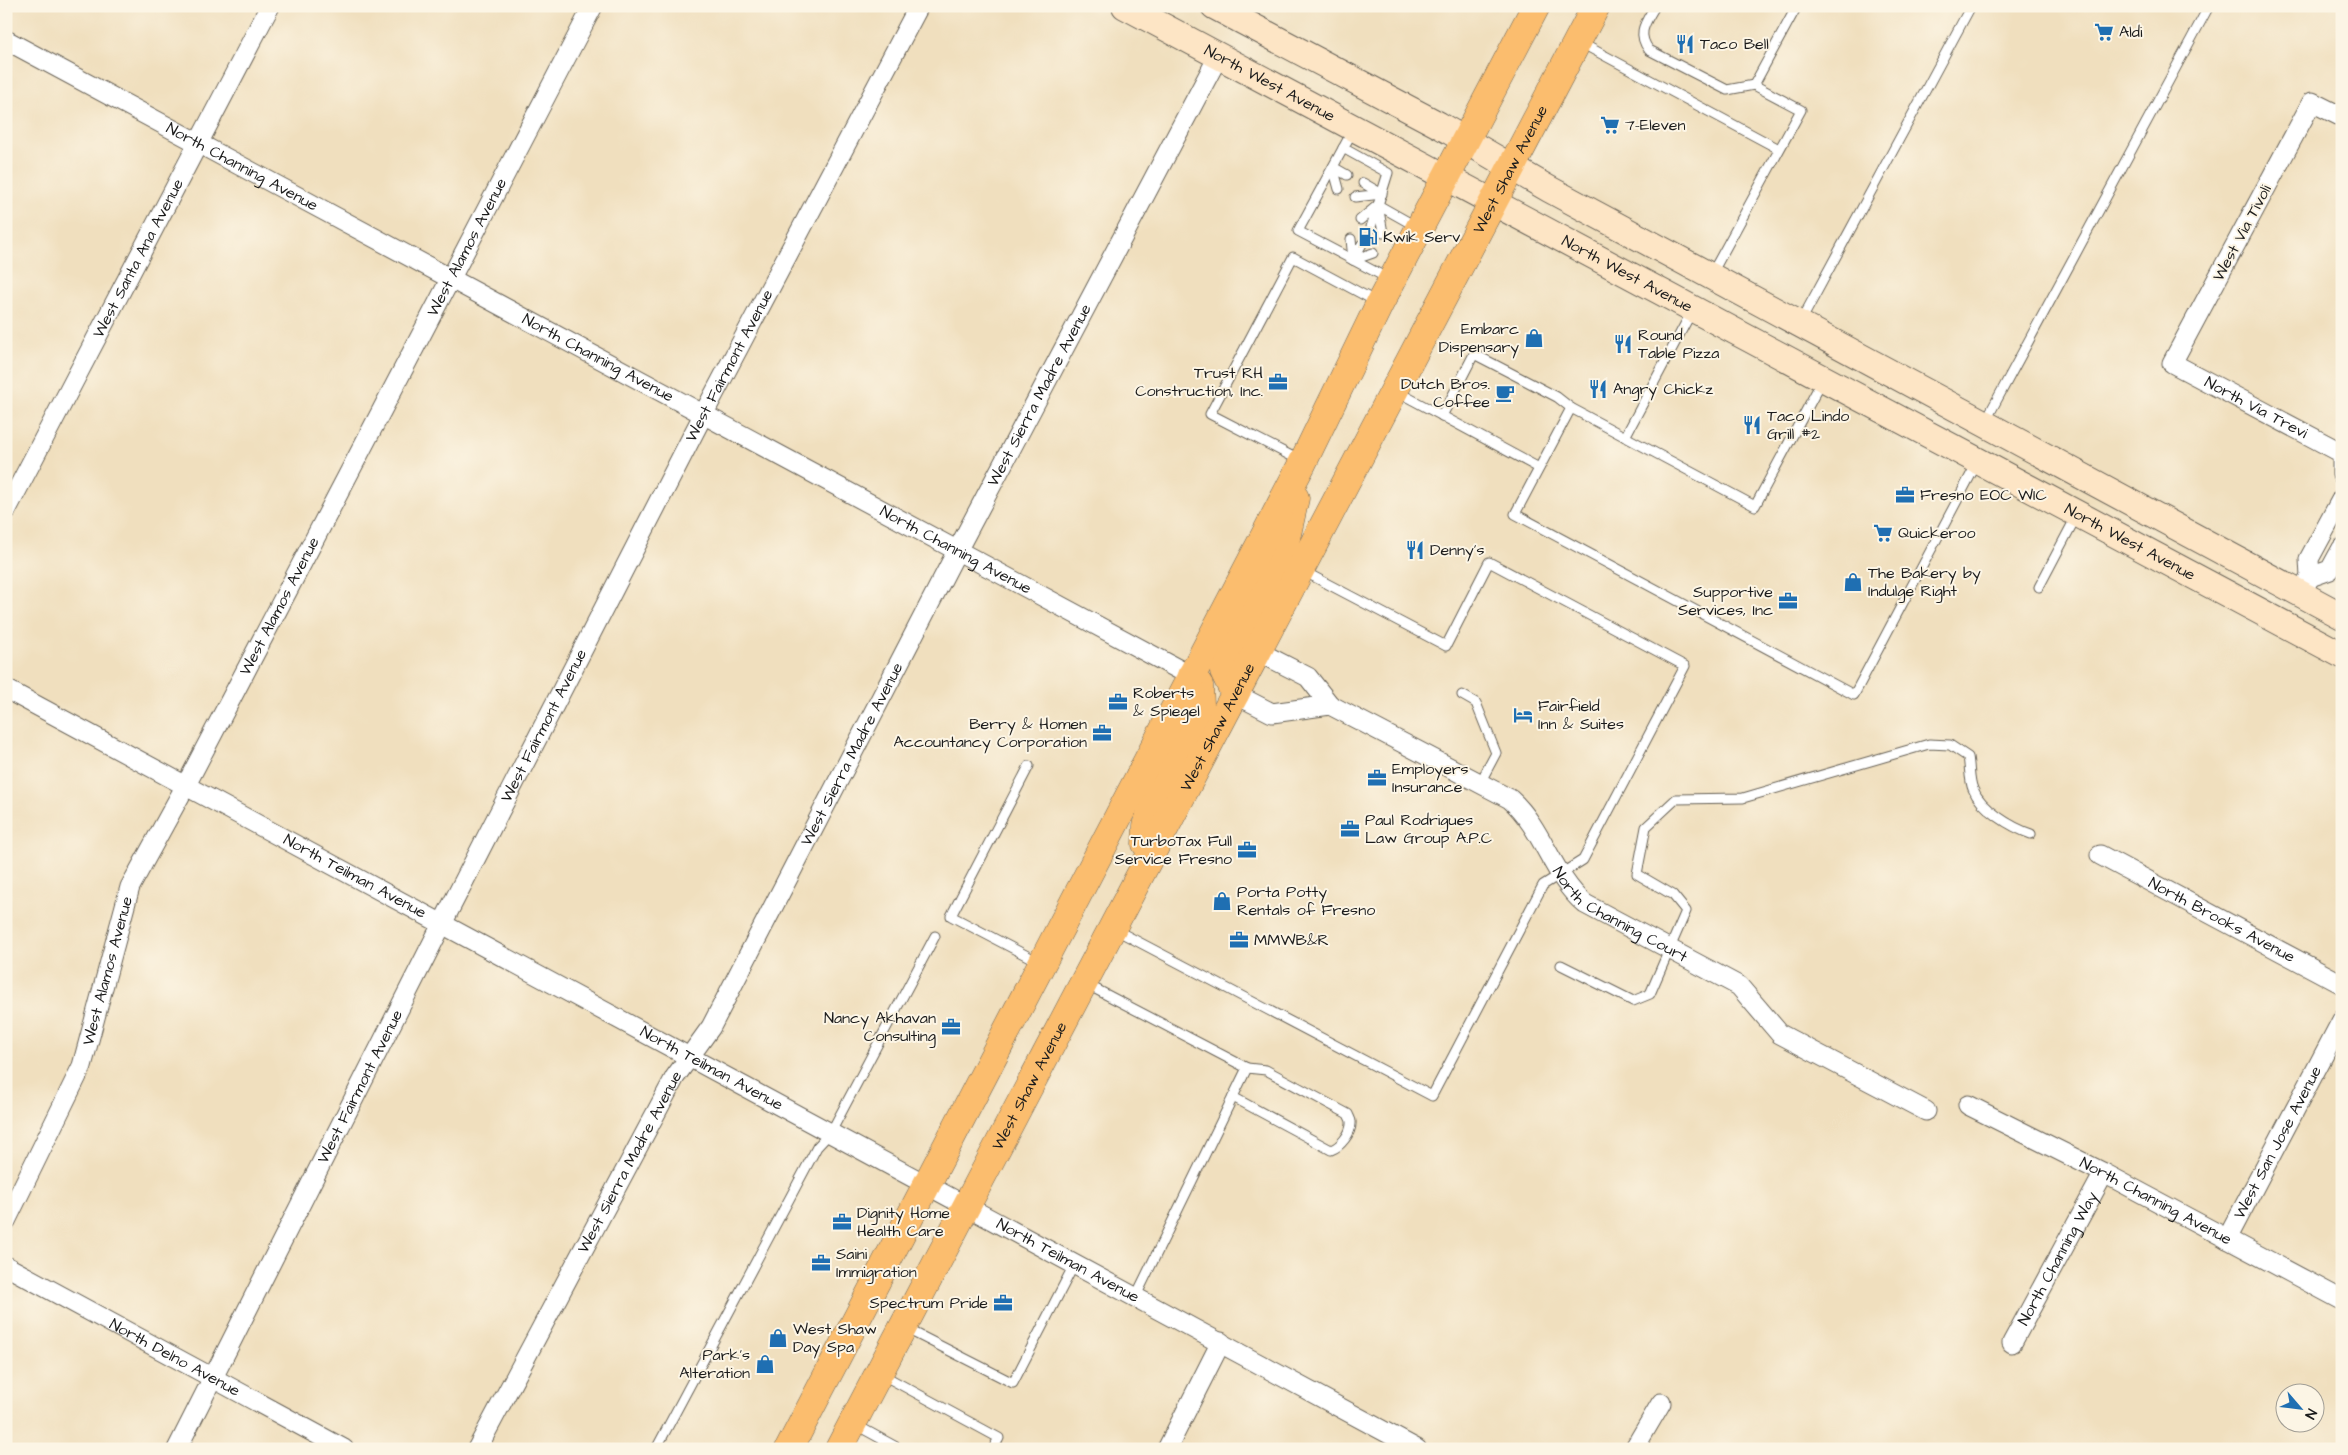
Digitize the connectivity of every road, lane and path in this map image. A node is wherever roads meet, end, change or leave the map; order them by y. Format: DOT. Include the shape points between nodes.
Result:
graph roads {
  1 [pos="270,6"];
  2 [pos="593,6"];
  3 [pos="919,6"];
  4 [pos="1125,6"];
  5 [pos="1536,6"];
  6 [pos="1596,6"];
  7 [pos="1654,6"];
  8 [pos="1796,6"];
  9 [pos="1971,6"];
  10 [pos="2209,6"];
  11 [pos="1220,7"];
  12 [pos="6,40"];
  13 [pos="1578,42"];
  14 [pos="1219,55"];
  15 [pos="1754,84"];
  16 [pos="2342,118"];
  17 [pos="1349,138"];
  18 [pos="1465,139"];
  19 [pos="198,143"];
  20 [pos="1779,149"];
  21 [pos="1394,163"];
  22 [pos="1333,167"];
  23 [pos="1512,167"];
  24 [pos="1347,175"];
  25 [pos="1446,177"];
  26 [pos="1363,184"];
  27 [pos="1339,189"];
  28 [pos="1382,194"];
  29 [pos="1355,197"];
  30 [pos="1493,202"];
  31 [pos="1378,205"];
  32 [pos="1360,220"];
  33 [pos="1371,226"];
  34 [pos="1419,229"];
  35 [pos="1383,233"];
  36 [pos="1351,239"];
  37 [pos="1362,244"];
  38 [pos="1373,252"];
  39 [pos="1353,260"];
  40 [pos="1711,276"];
  41 [pos="450,280"];
  42 [pos="1386,292"];
  43 [pos="1693,309"];
  44 [pos="1800,323"];
  45 [pos="2172,363"];
  46 [pos="1823,379"];
  47 [pos="1394,390"];
  48 [pos="1571,408"];
  49 [pos="703,415"];
  50 [pos="1442,416"];
  51 [pos="1984,424"];
  52 [pos="1625,437"];
  53 [pos="2342,453"];
  54 [pos="1979,461"];
  55 [pos="2342,461"];
  56 [pos="1303,462"];
  57 [pos="1540,468"];
  58 [pos="2342,474"];
  59 [pos="2342,498"];
  60 [pos="6,511"];
  61 [pos="2078,513"];
  62 [pos="2115,532"];
  63 [pos="2318,542"];
  64 [pos="958,549"];
  65 [pos="2340,551"];
  66 [pos="1300,570"];
  67 [pos="2306,586"];
  68 [pos="2039,587"];
  69 [pos="2342,616"];
  70 [pos="1257,651"];
  71 [pos="2342,655"];
  72 [pos="1191,676"];
  73 [pos="6,689"];
  74 [pos="1235,694"];
  75 [pos="1462,695"];
  76 [pos="1330,705"];
  77 [pos="1029,766"];
  78 [pos="1480,783"];
  79 [pos="186,785"];
  80 [pos="2031,834"];
  81 [pos="2100,855"];
  82 [pos="1144,866"];
  83 [pos="1561,873"];
  84 [pos="442,924"];
  85 [pos="1111,928"];
  86 [pos="934,936"];
  87 [pos="1671,950"];
  88 [pos="1041,963"];
  89 [pos="1561,965"];
  90 [pos="1083,982"];
  91 [pos="2342,984"];
  92 [pos="2342,1020"];
  93 [pos="691,1055"];
  94 [pos="1247,1068"];
  95 [pos="1233,1097"];
  96 [pos="1968,1105"];
  97 [pos="1926,1111"];
  98 [pos="830,1132"];
  99 [pos="2104,1174"];
  100 [pos="928,1182"];
  101 [pos="967,1204"];
  102 [pos="6,1221"];
  103 [pos="2227,1239"];
  104 [pos="1075,1263"];
  105 [pos="6,1266"];
  106 [pos="1136,1296"];
  107 [pos="2342,1300"];
  108 [pos="903,1326"];
  109 [pos="1220,1342"];
  110 [pos="2012,1343"];
  111 [pos="879,1373"];
  112 [pos="213,1379"];
  113 [pos="1660,1404"];
  114 [pos="853,1423"];
  115 [pos="177,1449"];
  116 [pos="344,1449"];
  117 [pos="477,1449"];
  118 [pos="656,1449"];
  119 [pos="789,1449"];
  120 [pos="839,1449"];
  121 [pos="900,1449"];
  122 [pos="993,1449"];
  123 [pos="1167,1449"];
  124 [pos="1417,1449"];
  125 [pos="1634,1449"];
  1 -- 19 [label="street, West Santa Ana Avenue"];
  2 -- 41 [label="street, West Alamos Avenue"];
  3 -- 49 [label="street, West Fairmont Avenue"];
  4 -- 14 [label="main road, North West Avenue"];
  5 -- 18 [label="main road"];
  6 -- 13 [label="main road, West Shaw Avenue"];
  7 -- 15 [label="lane" via="1641,31 1642,42 1649,50 1727,90"];
  8 -- 15 [label="lane"];
  9 -- 44 [label="lane"];
  10 -- 51 [label="lane"];
  11 -- 18 [label="main road, North West Avenue"];
  12 -- 19 [label="street, North Channing Avenue"];
  13 -- 20 [label="lane"];
  13 -- 23 [label="main road, West Shaw Avenue"];
  14 -- 17 [label="main road, North West Avenue"];
  14 -- 64 [label="street, West Sierra Madre Avenue"];
  15 -- 20 [label="lane" via="1801,110"];
  16 -- 45 [label="street, West Via Tivoli" via="2312,102"];
  17 -- 21 [label="main road, North West Avenue"];
  17 -- 22 [label="lane"];
  18 -- 23 [label="main road, North West Avenue"];
  18 -- 25 [label="main road"];
  19 -- 41 [label="street, North Channing Avenue"];
  19 -- 60 [label="street, West Santa Ana Avenue"];
  20 -- 40 [label="lane"];
  21 -- 25 [label="main road, North West Avenue"];
  21 -- 28 [label="lane"];
  22 -- 24 [label="lane"];
  22 -- 27 [label="lane"];
  22 -- 39 [label="lane" via="1298,231"];
  23 -- 30 [label="main road, West Shaw Avenue"];
  23 -- 40 [label="main road, North West Avenue"];
  25 -- 30 [label="main road, North West Avenue"];
  25 -- 34 [label="main road"];
  26 -- 28 [label="lane"];
  28 -- 29 [label="lane"];
  28 -- 31 [label="lane"];
  30 -- 43 [label="main road, North West Avenue"];
  30 -- 47 [label="main road, West Shaw Avenue"];
  31 -- 32 [label="lane"];
  31 -- 33 [label="lane"];
  31 -- 34 [label="lane"];
  31 -- 35 [label="lane"];
  34 -- 42 [label="main road"];
  36 -- 39 [label="lane"];
  37 -- 39 [label="lane"];
  38 -- 39 [label="lane"];
  39 -- 42 [label="lane"];
  40 -- 44 [label="main road, North West Avenue"];
  41 -- 49 [label="street, North Channing Avenue"];
  41 -- 79 [label="street, West Alamos Avenue"];
  42 -- 56 [label="main road"];
  42 -- 56 [label="lane" via="1294,257 1210,414"];
  43 -- 46 [label="main road, North West Avenue"];
  43 -- 52 [label="lane"];
  44 -- 51 [label="main road, North West Avenue"];
  45 -- 53 [label="street, North Via Trevi"];
  46 -- 51 [label="main road" via="1842,373 1854,377 1957,430"];
  46 -- 52 [label="lane" via="1755,506"];
  46 -- 54 [label="main road, North West Avenue"];
  47 -- 50 [label="lane"];
  47 -- 66 [label="main road, West Shaw Avenue"];
  48 -- 50 [label="lane" via="1557,397 1474,354"];
  48 -- 52 [label="lane"];
  48 -- 57 [label="lane"];
  49 -- 64 [label="street, North Channing Avenue"];
  49 -- 84 [label="street, West Fairmont Avenue"];
  50 -- 57 [label="lane"];
  51 -- 67 [label="main road, North West Avenue"];
  54 -- 57 [label="lane" via="1854,695 1515,514"];
  54 -- 61 [label="main road, North West Avenue"];
  55 -- 58 [label="street"];
  56 -- 72 [label="main road"];
  56 -- 74 [label="main road" via="1282,556 1227,660 1224,672"];
  59 -- 63 [label="street"];
  61 -- 62 [label="main road, North West Avenue"];
  61 -- 68 [label="lane"];
  62 -- 67 [label="main road" via="2183,552 2279,602 2296,601"];
  62 -- 71 [label="main road, North West Avenue"];
  63 -- 65 [label="street"];
  63 -- 67 [label="street" via="2309,559"];
  64 -- 72 [label="street, North Channing Avenue"];
  64 -- 93 [label="street, West Sierra Madre Avenue" via="711,1027"];
  65 -- 67 [label="street" via="2330,570"];
  66 -- 70 [label="main road, West Shaw Avenue"];
  66 -- 83 [label="lane" via="1446,646 1489,562 1685,666 1582,860"];
  67 -- 69 [label="main road, North West Avenue"];
  70 -- 74 [label="main road, West Shaw Avenue"];
  70 -- 76 [label="street, North Channing Court" via="1308,677"];
  72 -- 82 [label="main road" via="1199,685 1200,705 1153,803 1147,826"];
  72 -- 88 [label="main road"];
  73 -- 79 [label="street, North Teilman Avenue"];
  74 -- 76 [label="street" via="1272,713"];
  74 -- 82 [label="main road, West Shaw Avenue"];
  75 -- 78 [label="lane" via="1476,702 1496,753"];
  76 -- 78 [label="street, North Channing Court"];
  77 -- 88 [label="lane" via="951,916"];
  78 -- 83 [label="street, North Channing Court" via="1510,799 1521,809"];
  79 -- 84 [label="street, North Teilman Avenue"];
  79 -- 102 [label="street, West Alamos Avenue" via="130,887 82,1066"];
  80 -- 87 [label="lane" via="1987,807 1973,789 1968,757 1950,745 1929,744 1743,798 1676,799 1646,827 1637,874 1673,896 1686,911"];
  81 -- 91 [label="street, North Brooks Avenue"];
  82 -- 85 [label="main road, West Shaw Avenue"];
  83 -- 85 [label="lane" via="1543,886 1432,1096"];
  83 -- 87 [label="street, North Channing Court" via="1584,904"];
  84 -- 93 [label="street, North Teilman Avenue"];
  84 -- 112 [label="street, West Fairmont Avenue"];
  85 -- 90 [label="main road, West Shaw Avenue"];
  86 -- 98 [label="lane"];
  87 -- 89 [label="lane" via="1650,994 1633,1001"];
  87 -- 97 [label="street, North Channing Court" via="1739,986 1780,1034"];
  88 -- 100 [label="main road"];
  90 -- 94 [label="lane"];
  90 -- 101 [label="main road, West Shaw Avenue"];
  92 -- 103 [label="street, West San Jose Avenue"];
  93 -- 98 [label="street, North Teilman Avenue"];
  93 -- 117 [label="street, West Sierra Madre Avenue" via="676,1076"];
  94 -- 95 [label="lane"];
  94 -- 95 [label="lane" via="1266,1070 1348,1114 1351,1122 1349,1131 1338,1147 1331,1150"];
  95 -- 106 [label="lane"];
  96 -- 99 [label="street, North Channing Avenue"];
  98 -- 100 [label="street, North Teilman Avenue"];
  98 -- 118 [label="lane" via="817,1147"];
  99 -- 103 [label="street, North Channing Avenue"];
  99 -- 110 [label="street, North Channing Way"];
  100 -- 101 [label="street, North Teilman Avenue"];
  100 -- 119 [label="main road"];
  101 -- 104 [label="street, North Teilman Avenue"];
  101 -- 108 [label="main road, West Shaw Avenue"];
  103 -- 107 [label="street, North Channing Avenue"];
  104 -- 106 [label="street, North Teilman Avenue"];
  104 -- 108 [label="lane" via="1013,1383"];
  105 -- 112 [label="street, North Delno Avenue"];
  106 -- 109 [label="street, North Teilman Avenue"];
  108 -- 111 [label="main road, West Shaw Avenue"];
  109 -- 123 [label="street"];
  109 -- 124 [label="street, North Teilman Avenue"];
  111 -- 114 [label="main road, West Shaw Avenue"];
  111 -- 122 [label="lane" via="999,1438"];
  112 -- 115 [label="street, West Fairmont Avenue"];
  112 -- 116 [label="street, North Delno Avenue"];
  113 -- 125 [label="street"];
  114 -- 120 [label="main road, West Shaw Avenue"];
  114 -- 121 [label="lane"];
}
